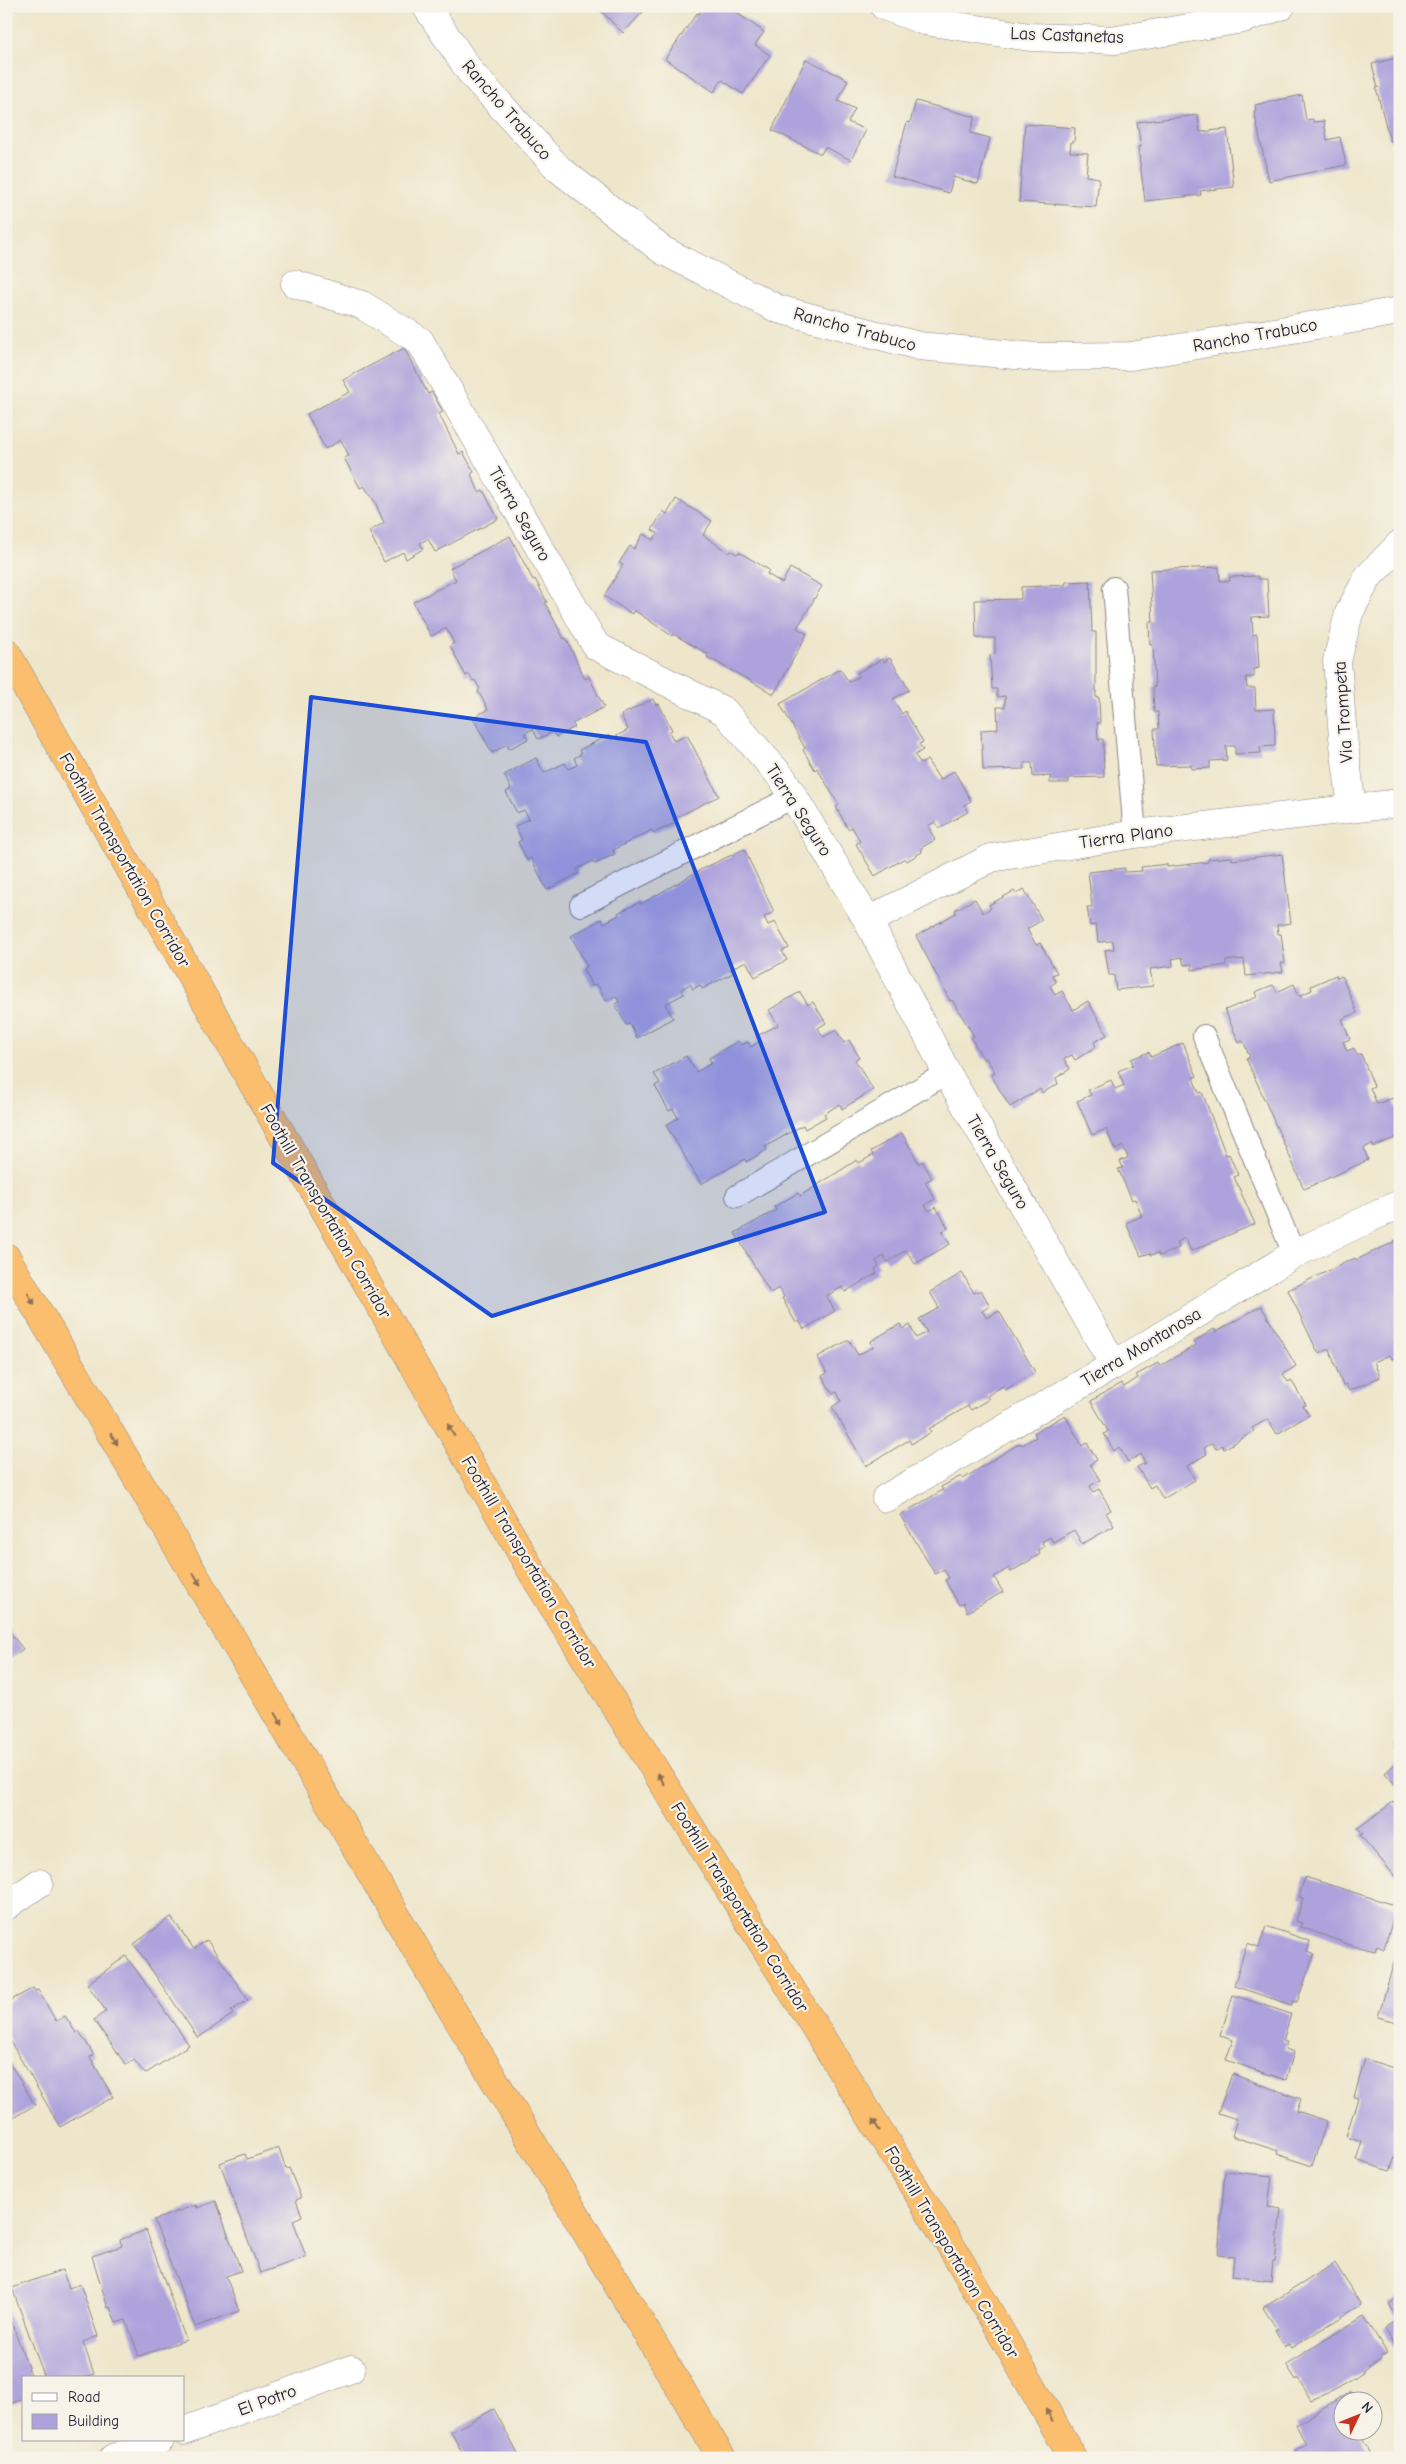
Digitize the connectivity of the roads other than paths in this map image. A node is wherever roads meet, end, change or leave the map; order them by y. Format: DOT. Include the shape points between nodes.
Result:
graph roads {
  1 [pos="426,6"];
  2 [pos="884,6"];
  3 [pos="1281,6"];
  4 [pos="295,284"];
  5 [pos="1400,311"];
  6 [pos="1400,544"];
  7 [pos="1114,588"];
  8 [pos="6,652"];
  9 [pos="793,797"];
  10 [pos="1400,803"];
  11 [pos="1352,808"];
  12 [pos="1134,834"];
  13 [pos="581,905"];
  14 [pos="868,921"];
  15 [pos="1204,1036"];
  16 [pos="948,1073"];
  17 [pos="737,1196"];
  18 [pos="1400,1204"];
  19 [pos="1294,1254"];
  20 [pos="6,1257"];
  21 [pos="1114,1365"];
  22 [pos="886,1498"];
  23 [pos="39,1883"];
  24 [pos="6,1906"];
  25 [pos="350,2369"];
  26 [pos="185,2431"];
  27 [pos="155,2442"];
  28 [pos="113,2458"];
  29 [pos="722,2458"];
  30 [pos="1073,2458"];
  1 -- 5 [label="street, Rancho Trabuco" via="471,73 559,169 662,250 778,308 919,346 1036,357 1131,356"];
  2 -- 3 [label="street, Las Castanetas" via="925,21 1030,37 1116,40 1243,19"];
  4 -- 9 [label="street, Tierra Seguro" via="362,305 420,341 596,646 724,711 783,779"];
  6 -- 11 [label="street, Via Trompeta" via="1368,577 1349,613 1337,661"];
  7 -- 12 [label="lane"];
  30 -- 8 [label="highway, Foothill Transportation Corridor, one-way" via="954,2251 535,1577"];
  9 -- 13 [label="lane"];
  9 -- 14 [label="street, Tierra Seguro"];
  10 -- 11 [label="street, Tierra Plano"];
  11 -- 12 [label="street, Tierra Plano"];
  12 -- 14 [label="street, Tierra Plano" via="992,858"];
  14 -- 16 [label="street, Tierra Seguro"];
  15 -- 19 [label="lane"];
  16 -- 17 [label="lane"];
  16 -- 21 [label="street, Tierra Seguro"];
  18 -- 19 [label="street, Tierra Montanosa"];
  19 -- 21 [label="street, Tierra Montanosa"];
  20 -- 29 [label="highway, one-way"];
  21 -- 22 [label="street, Tierra Montanosa"];
  23 -- 24 [label="street"];
  25 -- 26 [label="street, El Potro"];
  27 -- 28 [label="street"];
}
